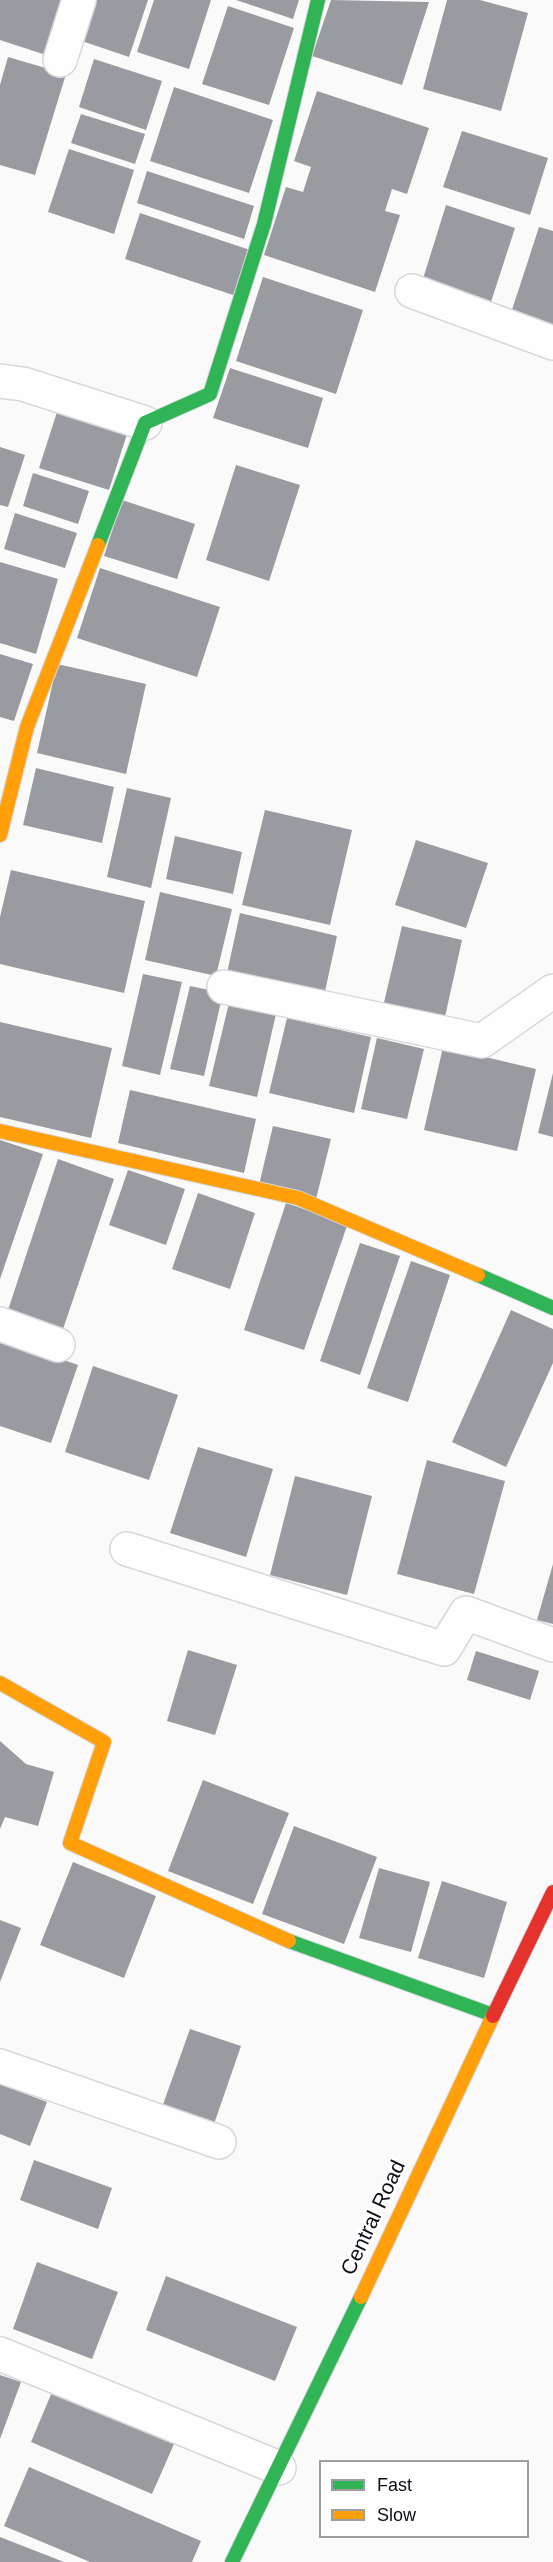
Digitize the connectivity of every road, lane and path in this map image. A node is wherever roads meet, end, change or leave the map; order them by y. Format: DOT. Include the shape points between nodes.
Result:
graph roads {
  1 [pos="79,0"];
  2 [pos="318,0"];
  3 [pos="60,60"];
  4 [pos="412,291"];
  5 [pos="553,343"];
  6 [pos="0,381"];
  7 [pos="145,423"];
  8 [pos="0,835"];
  9 [pos="224,987"];
  10 [pos="553,991"];
  11 [pos="0,1131"];
  12 [pos="553,1308"];
  13 [pos="0,1324"];
  14 [pos="58,1345"];
  15 [pos="127,1549"];
  16 [pos="553,1645"];
  17 [pos="0,1683"];
  18 [pos="553,1892"];
  19 [pos="492,2015"];
  20 [pos="0,2066"];
  21 [pos="219,2142"];
  22 [pos="0,2354"];
  23 [pos="279,2468"];
  24 [pos="232,2562"];
  1 -- 3 [label="street"];
  2 -- 7 [label="street" via="264,224 210,394"];
  4 -- 5 [label="street"];
  6 -- 7 [label="street" via="23,384"];
  7 -- 8 [label="street" via="27,727"];
  9 -- 10 [label="street" via="482,1041"];
  11 -- 12 [label="street" via="298,1198"];
  13 -- 14 [label="street"];
  15 -- 16 [label="street" via="444,1649 466,1613"];
  17 -- 19 [label="street" via="104,1742 70,1843 281,1938"];
  18 -- 19 [label="street, Central Road"];
  19 -- 23 [label="street, Central Road"];
  20 -- 21 [label="street"];
  22 -- 23 [label="street"];
  23 -- 24 [label="street, Central Road"];
}
